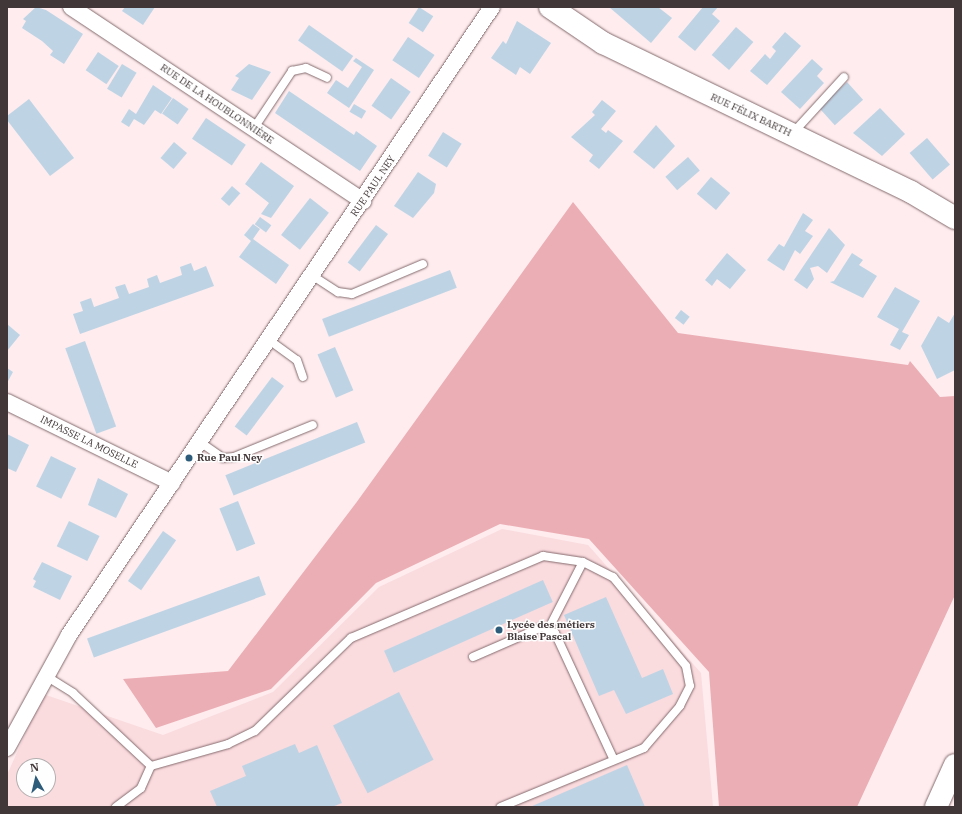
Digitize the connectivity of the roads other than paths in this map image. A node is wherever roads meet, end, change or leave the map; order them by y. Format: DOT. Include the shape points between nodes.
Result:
graph roads {
  1 [pos="71,7"];
  2 [pos="492,7"];
  3 [pos="550,7"];
  4 [pos="844,77"];
  5 [pos="327,78"];
  6 [pos="254,128"];
  7 [pos="791,134"];
  8 [pos="363,201"];
  9 [pos="955,218"];
  10 [pos="423,264"];
  11 [pos="313,276"];
  12 [pos="270,340"];
  13 [pos="303,377"];
  14 [pos="7,402"];
  15 [pos="313,425"];
  16 [pos="200,442"];
  17 [pos="172,483"];
  18 [pos="583,562"];
  19 [pos="548,630"];
  20 [pos="473,657"];
  21 [pos="46,676"];
  22 [pos="7,746"];
  23 [pos="614,760"];
  24 [pos="955,765"];
  25 [pos="151,766"];
  26 [pos="116,807"];
  27 [pos="501,807"];
  28 [pos="936,807"];
  1 -- 6 [label="street, RUE DE LA HOUBLONNIÈRE"];
  2 -- 8 [label="street, RUE PAUL NEY"];
  3 -- 7 [label="street, RUE FÉLIX BARTH" via="603,44"];
  4 -- 7 [label="lane"];
  5 -- 6 [label="lane" via="306,68 292,71"];
  6 -- 8 [label="street, RUE DE LA HOUBLONNIÈRE"];
  7 -- 9 [label="street, RUE FÉLIX BARTH"];
  8 -- 11 [label="street, RUE PAUL NEY"];
  10 -- 11 [label="lane" via="352,294 338,292"];
  11 -- 12 [label="street, RUE PAUL NEY"];
  12 -- 13 [label="lane" via="297,360"];
  12 -- 16 [label="street, RUE PAUL NEY"];
  14 -- 17 [label="street, IMPASSE LA MOSELLE"];
  15 -- 16 [label="lane" via="234,458 223,458"];
  16 -- 17 [label="street, RUE PAUL NEY"];
  17 -- 21 [label="street, RUE PAUL NEY" via="69,635"];
  18 -- 19 [label="lane"];
  18 -- 23 [label="lane" via="613,577 686,666 690,686 680,706 644,748"];
  18 -- 25 [label="lane" via="543,556 351,638 255,732 228,744"];
  19 -- 20 [label="lane" via="542,627"];
  19 -- 23 [label="lane" via="555,633"];
  21 -- 22 [label="street, RUE PAUL NEY"];
  21 -- 25 [label="lane" via="73,693"];
  23 -- 27 [label="lane"];
  24 -- 28 [label="street"];
  25 -- 26 [label="lane" via="141,788"];
}
